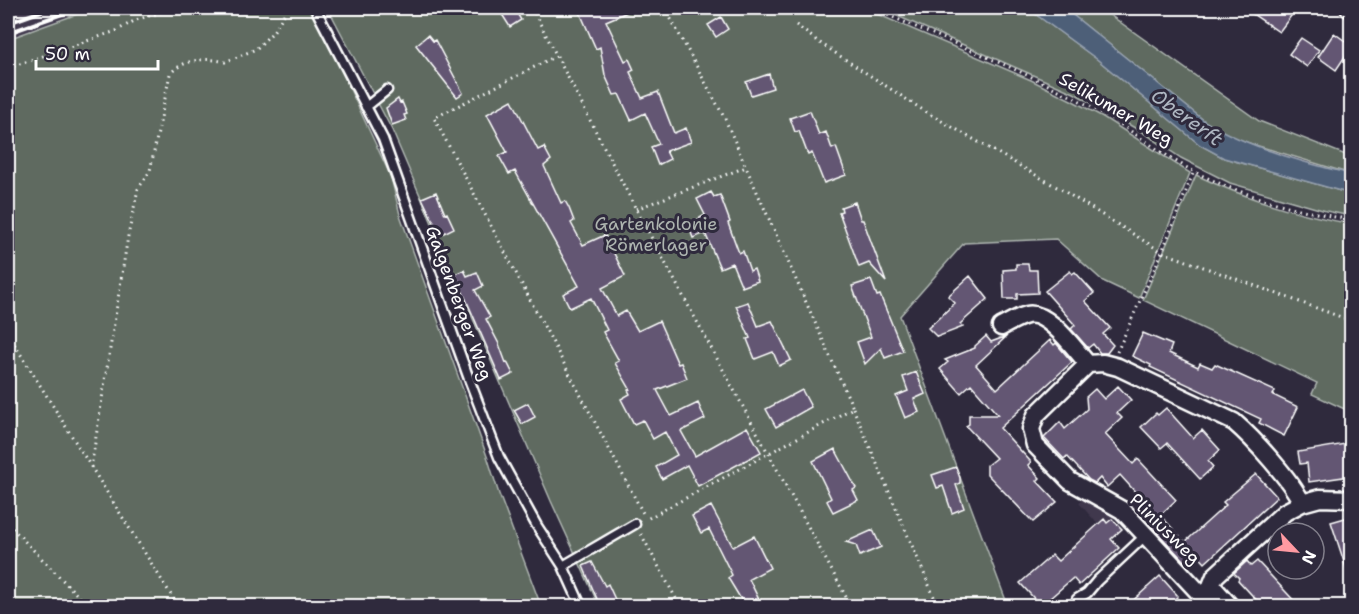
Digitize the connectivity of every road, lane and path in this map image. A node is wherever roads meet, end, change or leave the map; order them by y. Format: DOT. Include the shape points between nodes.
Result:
graph roads {
  1 [pos="174,8"];
  2 [pos="288,8"];
  3 [pos="315,8"];
  4 [pos="532,8"];
  5 [pos="664,8"];
  6 [pos="871,8"];
  7 [pos="796,25"];
  8 [pos="555,56"];
  9 [pos="8,68"];
  10 [pos="387,90"];
  11 [pos="366,106"];
  12 [pos="746,167"];
  13 [pos="1194,171"];
  14 [pos="636,209"];
  15 [pos="1352,220"];
  16 [pos="1162,252"];
  17 [pos="1352,321"];
  18 [pos="1001,327"];
  19 [pos="8,334"];
  20 [pos="1088,364"];
  21 [pos="1111,364"];
  22 [pos="853,408"];
  23 [pos="768,453"];
  24 [pos="91,468"];
  25 [pos="1352,499"];
  26 [pos="1302,503"];
  27 [pos="646,519"];
  28 [pos="8,524"];
  29 [pos="636,524"];
  30 [pos="1146,535"];
  31 [pos="564,566"];
  32 [pos="1207,597"];
  33 [pos="1077,598"];
  34 [pos="88,606"];
  35 [pos="178,606"];
  36 [pos="581,606"];
  37 [pos="680,606"];
  38 [pos="850,606"];
  39 [pos="939,606"];
  40 [pos="1230,606"];
  1 -- 9 [label="path"];
  2 -- 24 [label="path" via="256,50 225,62 212,58 196,61 176,67 170,74 150,171 138,189 128,236"];
  3 -- 11 [label="lane, Galgenberger Weg"];
  4 -- 8 [label="path"];
  5 -- 12 [label="path" via="725,119"];
  6 -- 13 [label="path, Selikumer Weg" via="1035,78 1101,112"];
  7 -- 16 [label="path" via="926,112"];
  8 -- 14 [label="path"];
  8 -- 27 [label="path" via="434,118"];
  10 -- 11 [label="lane"];
  11 -- 31 [label="lane, Galgenberger Weg" via="383,139 499,457"];
  12 -- 14 [label="path"];
  12 -- 22 [label="path"];
  13 -- 15 [label="path, Selikumer Weg" via="1266,199"];
  13 -- 16 [label="path"];
  14 -- 23 [label="path"];
  16 -- 17 [label="path"];
  16 -- 21 [label="path"];
  18 -- 20 [label="street" via="1028,315 1042,317"];
  19 -- 24 [label="path"];
  20 -- 21 [label="street"];
  20 -- 30 [label="street, Pliniusweg" via="1036,415 1031,429 1033,441 1070,481 1122,510"];
  21 -- 26 [label="street" via="1234,422 1296,491"];
  22 -- 23 [label="path"];
  22 -- 39 [label="path"];
  23 -- 27 [label="path"];
  23 -- 38 [label="path"];
  24 -- 35 [label="path"];
  25 -- 26 [label="street" via="1331,497"];
  26 -- 32 [label="street" via="1285,512 1215,576"];
  27 -- 29 [label="path"];
  28 -- 34 [label="path"];
  29 -- 31 [label="lane"];
  29 -- 37 [label="path"];
  30 -- 32 [label="street, Pliniusweg"];
  30 -- 33 [label="lane" via="1087,594"];
  31 -- 36 [label="lane, Galgenberger Weg"];
  32 -- 40 [label="street, Pliniusweg"];
}
